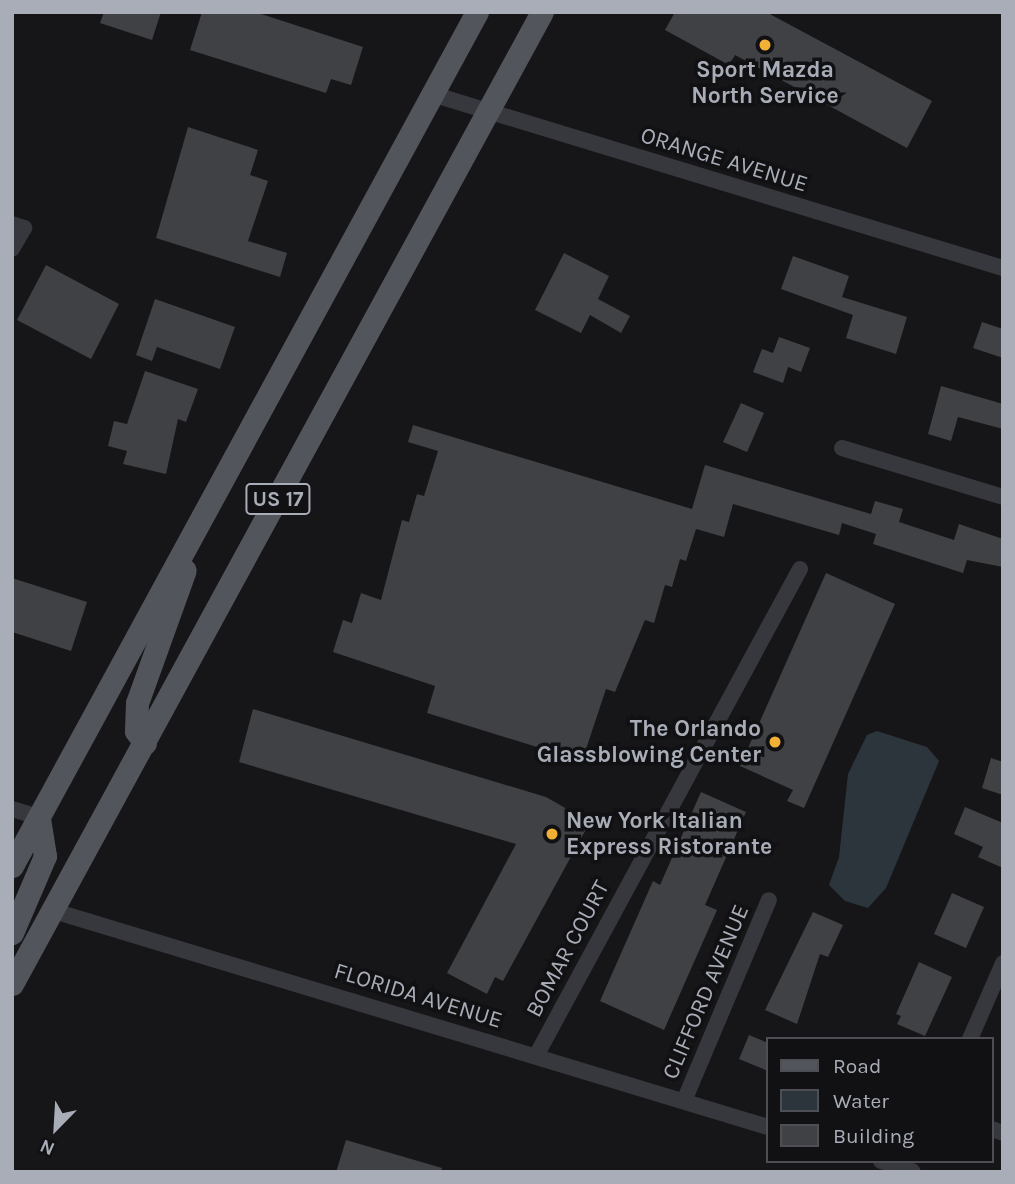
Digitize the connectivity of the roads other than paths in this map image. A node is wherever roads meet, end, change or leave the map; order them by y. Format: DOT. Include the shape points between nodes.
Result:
graph roads {
  1 [pos="477,12"];
  2 [pos="540,14"];
  3 [pos="432,94"];
  4 [pos="488,112"];
  5 [pos="18,226"];
  6 [pos="12,249"];
  7 [pos="1003,268"];
  8 [pos="842,448"];
  9 [pos="1003,497"];
  10 [pos="200,521"];
  11 [pos="800,569"];
  12 [pos="145,743"];
  13 [pos="12,809"];
  14 [pos="39,817"];
  15 [pos="12,866"];
  16 [pos="769,900"];
  17 [pos="54,911"];
  18 [pos="12,933"];
  19 [pos="1003,963"];
  20 [pos="12,984"];
  21 [pos="971,1037"];
  22 [pos="536,1056"];
  23 [pos="684,1101"];
  24 [pos="766,1126"];
  25 [pos="890,1163"];
  26 [pos="913,1168"];
  1 -- 3 [label="main road, US 17"];
  2 -- 4 [label="main road, US 17"];
  3 -- 4 [label="street, ORANGE AVENUE"];
  3 -- 10 [label="main road, US 17"];
  4 -- 7 [label="street, ORANGE AVENUE"];
  4 -- 12 [label="main road, US 17"];
  5 -- 6 [label="street"];
  8 -- 9 [label="street"];
  10 -- 12 [label="main road" via="137,703 134,719"];
  10 -- 14 [label="main road, US 17"];
  11 -- 22 [label="street, BOMAR COURT"];
  12 -- 17 [label="main road, US 17"];
  13 -- 14 [label="street"];
  14 -- 15 [label="main road, US 17"];
  14 -- 18 [label="main road" via="45,856"];
  16 -- 23 [label="street, CLIFFORD AVENUE"];
  17 -- 20 [label="main road, US 17"];
  17 -- 22 [label="street, FLORIDA AVENUE"];
  19 -- 21 [label="street"];
  22 -- 23 [label="street, FLORIDA AVENUE"];
  23 -- 24 [label="street, FLORIDA AVENUE"];
  25 -- 26 [label="street"];
}
